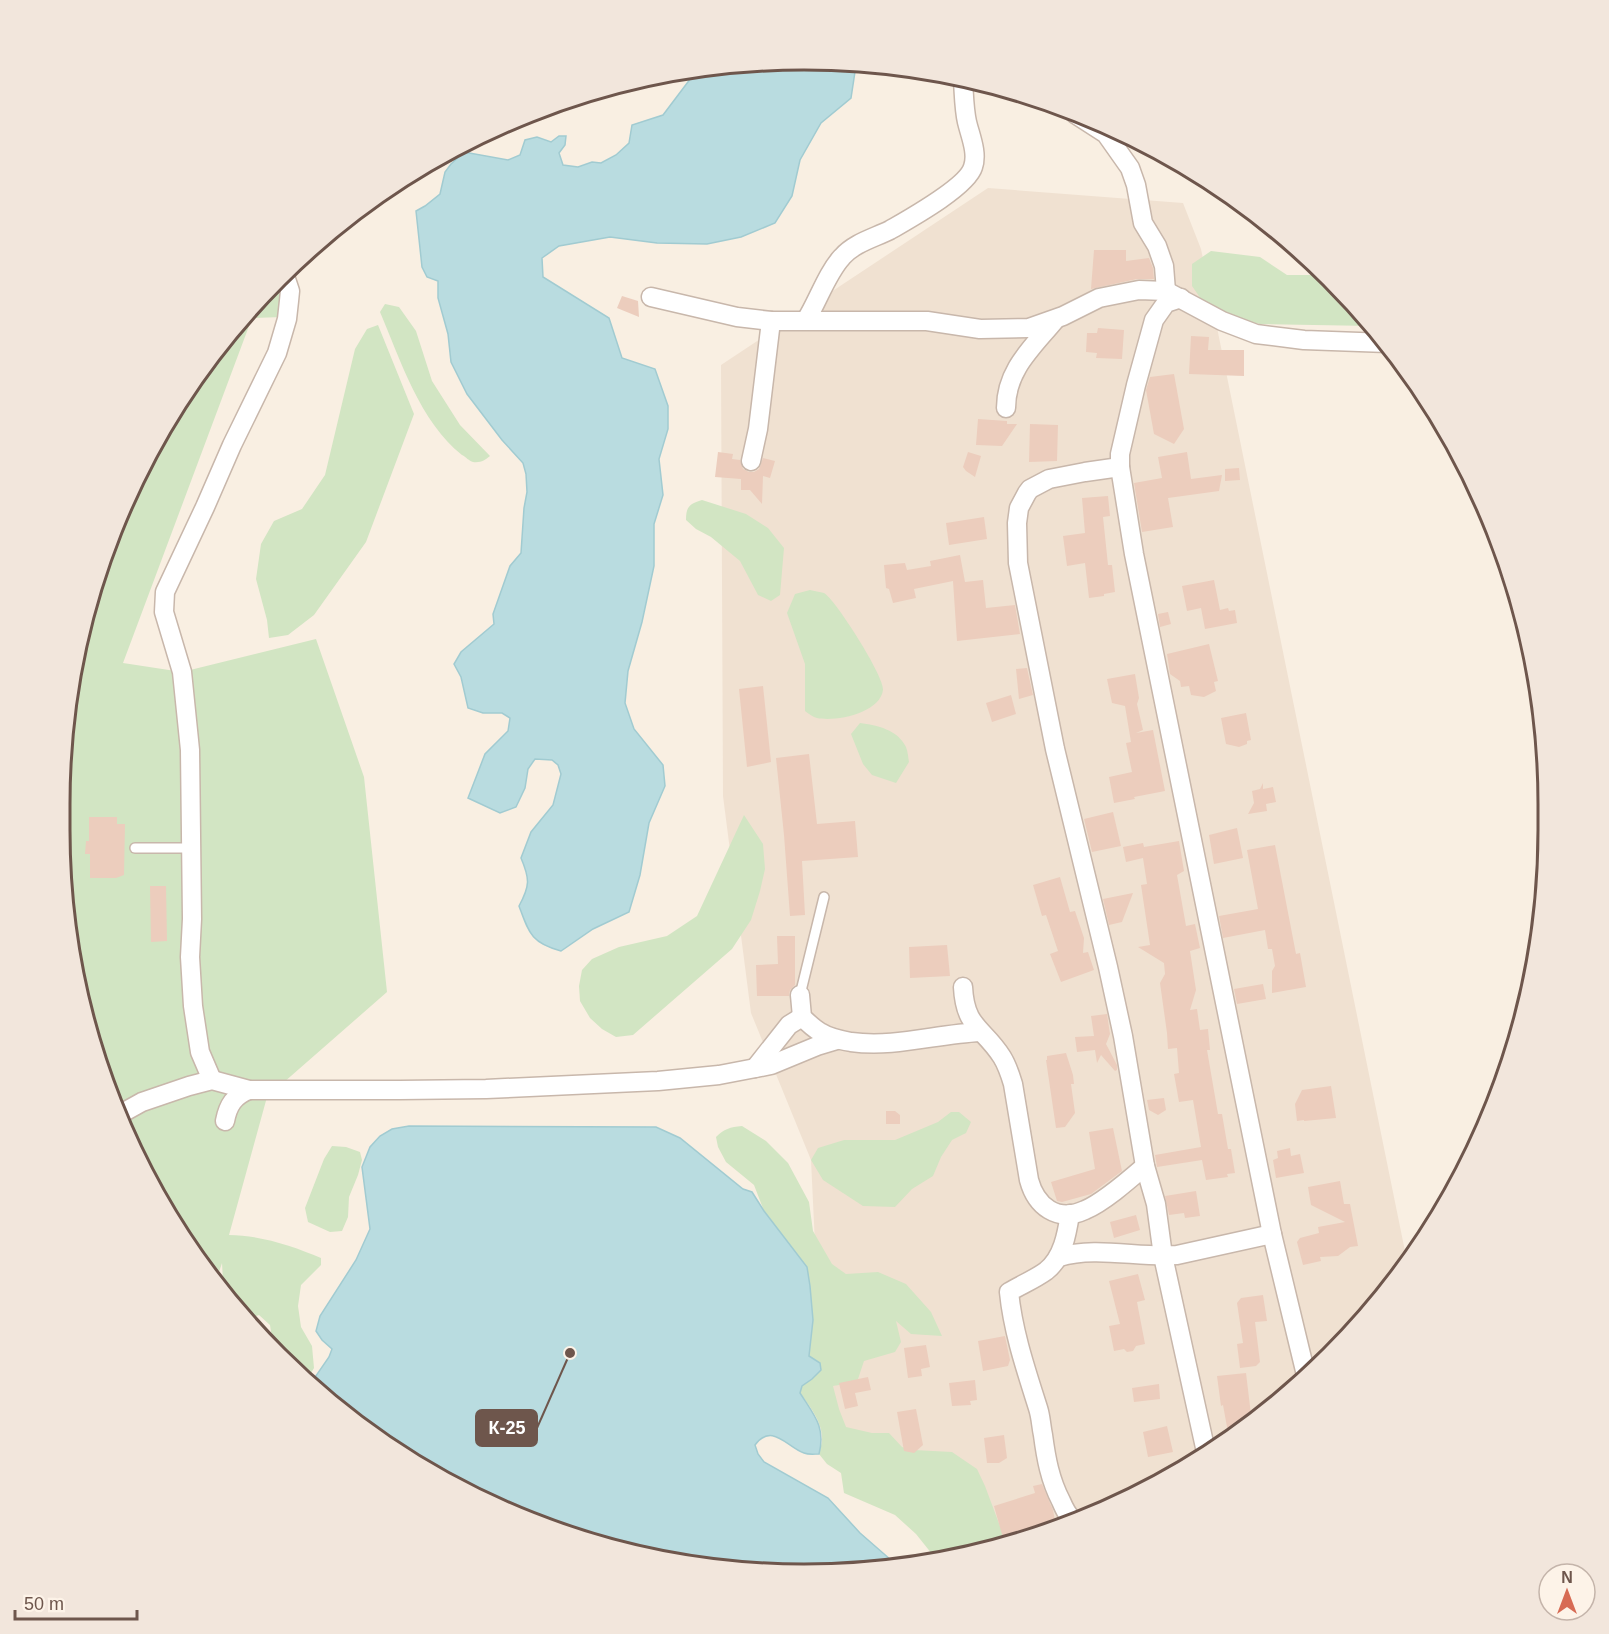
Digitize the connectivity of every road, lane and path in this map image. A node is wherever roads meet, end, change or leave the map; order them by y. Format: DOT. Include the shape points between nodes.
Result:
graph roads {
  1 [pos="964,89"];
  2 [pos="1108,136"];
  3 [pos="287,283"];
  4 [pos="1174,295"];
  5 [pos="651,297"];
  6 [pos="1056,319"];
  7 [pos="806,320"];
  8 [pos="771,321"];
  9 [pos="1374,343"];
  10 [pos="1006,408"];
  11 [pos="751,461"];
  12 [pos="1120,467"];
  13 [pos="135,848"];
  14 [pos="191,848"];
  15 [pos="824,897"];
  16 [pos="963,987"];
  17 [pos="800,994"];
  18 [pos="802,1017"];
  19 [pos="980,1032"];
  20 [pos="837,1040"];
  21 [pos="755,1068"];
  22 [pos="212,1080"];
  23 [pos="249,1090"];
  24 [pos="126,1111"];
  25 [pos="225,1121"];
  26 [pos="1145,1166"];
  27 [pos="1070,1214"];
  28 [pos="1272,1234"];
  29 [pos="1163,1256"];
  30 [pos="1059,1257"];
  31 [pos="1304,1367"];
  32 [pos="1204,1445"];
  33 [pos="1068,1514"];
  1 -- 7 [label="street" via="974,154 969,175 914,216 842,257"];
  2 -- 4 [label="street" via="1130,168 1143,223 1157,246"];
  3 -- 14 [label="street" via="287,319 277,353 165,592 164,612 182,672 186,707"];
  4 -- 6 [label="street" via="1139,290 1099,298"];
  4 -- 9 [label="street" via="1256,334"];
  4 -- 12 [label="street" via="1154,320"];
  5 -- 8 [label="street"];
  6 -- 7 [label="street" via="1029,328 980,329 927,321"];
  6 -- 10 [label="street" via="1011,379"];
  7 -- 8 [label="street"];
  8 -- 11 [label="street"];
  12 -- 26 [label="street" via="1049,479 1037,485 1019,508 1017,543 1055,749 1124,1036"];
  12 -- 28 [label="street" via="1134,554"];
  13 -- 14 [label="lane"];
  14 -- 22 [label="street" via="193,1006 200,1052"];
  15 -- 17 [label="lane"];
  16 -- 19 [label="street" via="964,1004"];
  17 -- 18 [label="street"];
  18 -- 20 [label="street"];
  18 -- 21 [label="street" via="789,1025"];
  19 -- 20 [label="street" via="885,1044"];
  19 -- 27 [label="street" via="1009,1070 1031,1189 1043,1206"];
  20 -- 21 [label="street"];
  21 -- 23 [label="street" via="719,1075 585,1085"];
  22 -- 23 [label="street"];
  22 -- 24 [label="street"];
  23 -- 25 [label="street" via="232,1101"];
  26 -- 27 [label="street" via="1085,1210"];
  26 -- 29 [label="street" via="1156,1204"];
  27 -- 30 [label="street"];
  28 -- 29 [label="street"];
  28 -- 31 [label="street"];
  29 -- 30 [label="street" via="1072,1253"];
  29 -- 32 [label="street"];
  30 -- 33 [label="street" via="1046,1271 1009,1292 1021,1353 1039,1410 1050,1476"];
}
